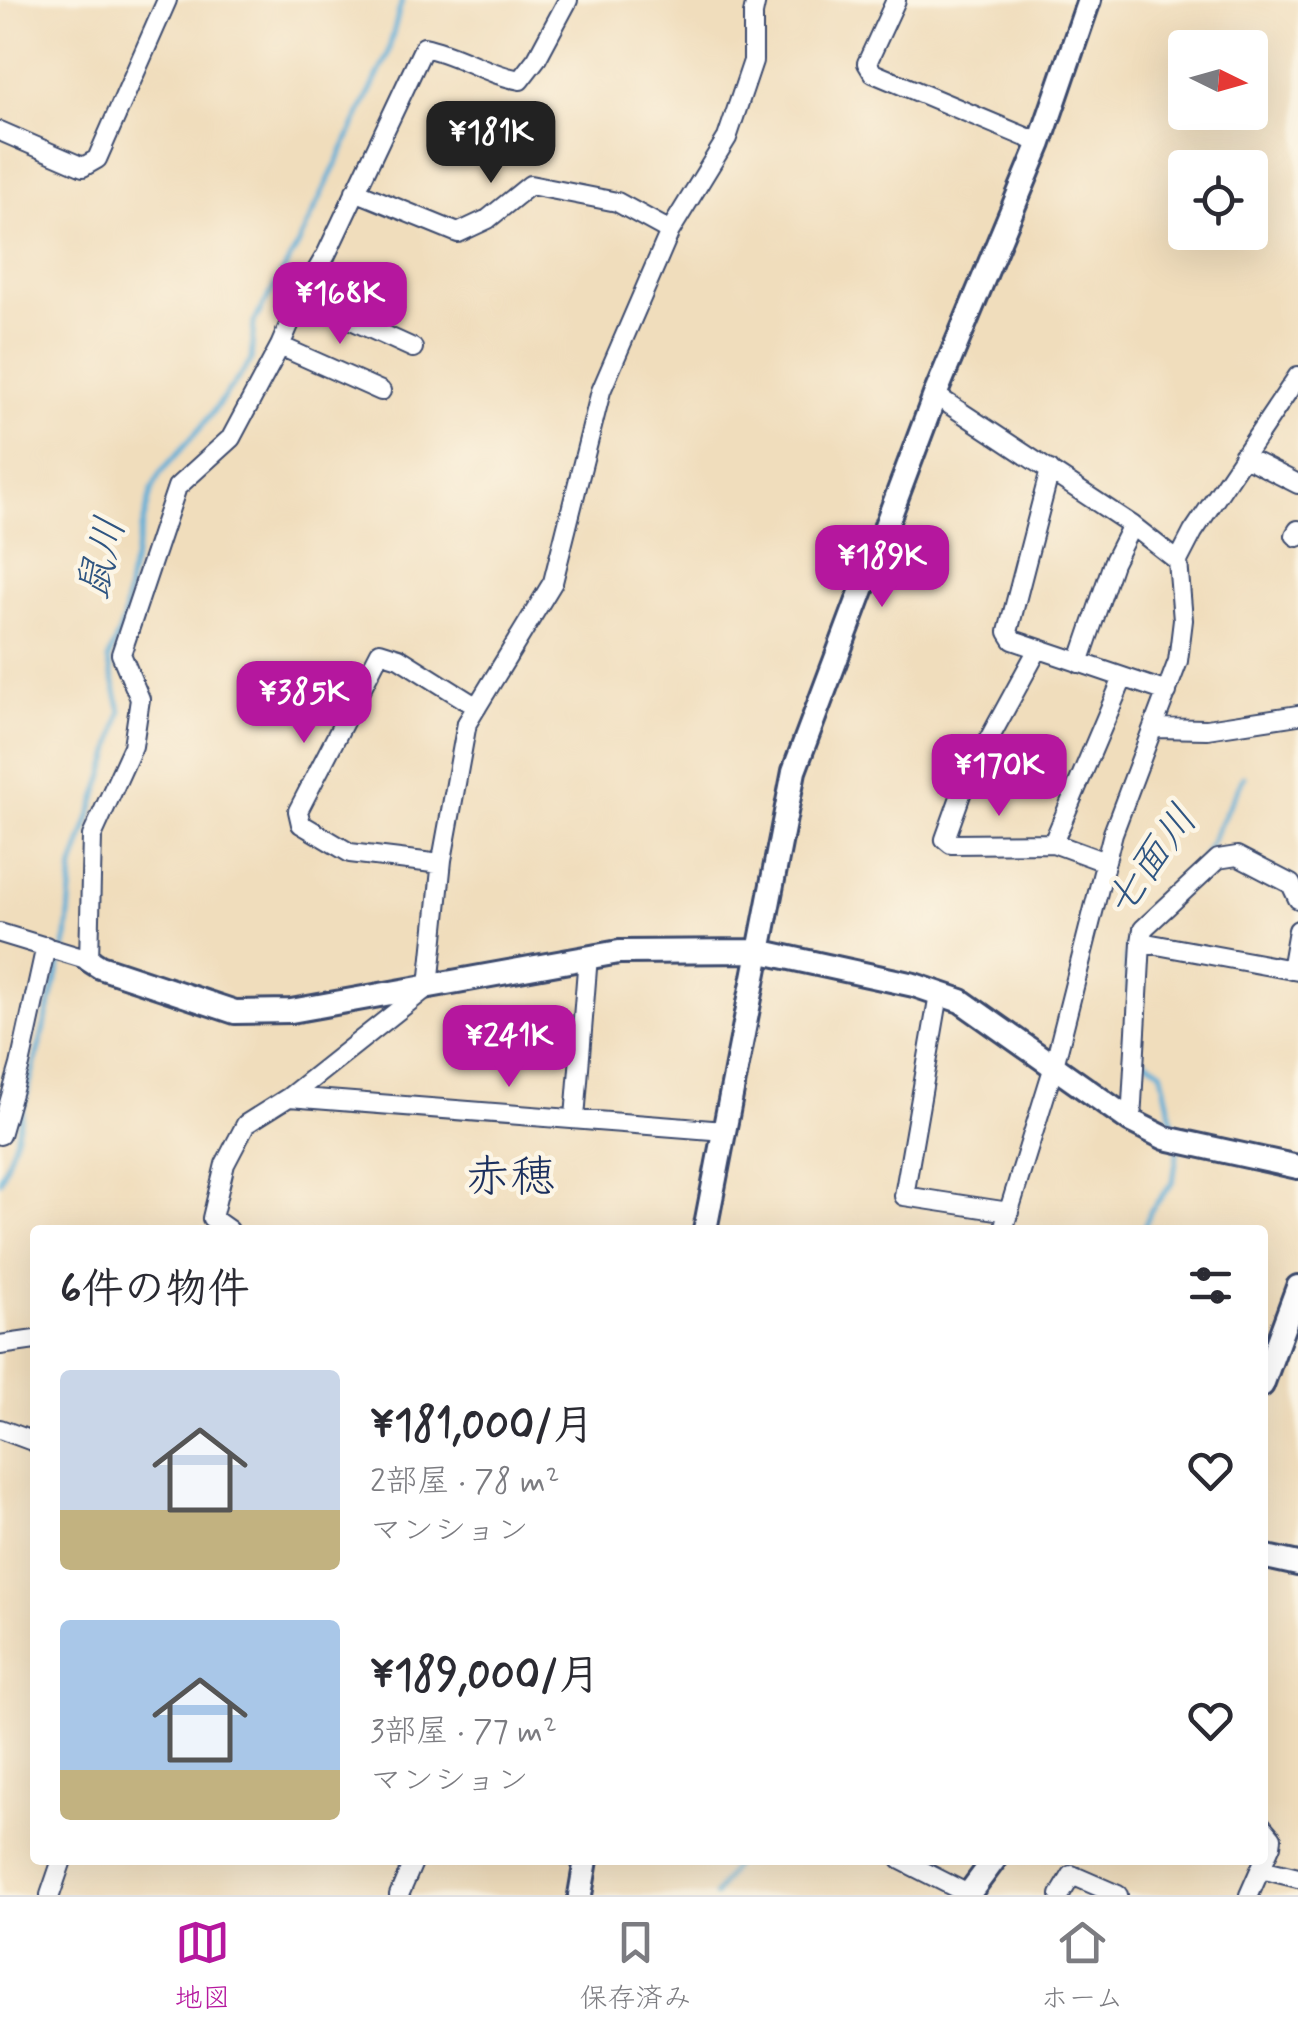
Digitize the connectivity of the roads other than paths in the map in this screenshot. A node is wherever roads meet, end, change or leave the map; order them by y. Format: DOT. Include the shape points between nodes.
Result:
graph roads {
  1 [pos="167,0"];
  2 [pos="568,0"];
  3 [pos="756,0"];
  4 [pos="896,0"];
  5 [pos="1089,0"];
  6 [pos="0,131"];
  7 [pos="1040,143"];
  8 [pos="355,192"];
  9 [pos="670,231"];
  10 [pos="301,297"];
  11 [pos="280,346"];
  12 [pos="413,348"];
  13 [pos="1298,376"];
  14 [pos="381,392"];
  15 [pos="935,394"];
  16 [pos="1243,456"];
  17 [pos="1050,470"];
  18 [pos="1298,484"];
  19 [pos="1132,525"];
  20 [pos="1178,561"];
  21 [pos="1038,649"];
  22 [pos="1079,663"];
  23 [pos="1123,678"];
  24 [pos="1167,692"];
  25 [pos="477,707"];
  26 [pos="1298,715"];
  27 [pos="1155,728"];
  28 [pos="1053,843"];
  29 [pos="1106,862"];
  30 [pos="441,864"];
  31 [pos="1298,899"];
  32 [pos="1298,930"];
  33 [pos="0,933"];
  34 [pos="1141,942"];
  35 [pos="50,947"];
  36 [pos="758,951"];
  37 [pos="588,956"];
  38 [pos="81,958"];
  39 [pos="1295,970"];
  40 [pos="429,986"];
  41 [pos="939,994"];
  42 [pos="1054,1066"];
  43 [pos="289,1098"];
  44 [pos="575,1118"];
  45 [pos="1132,1121"];
  46 [pos="725,1131"];
  47 [pos="0,1135"];
  48 [pos="1298,1168"];
  49 [pos="1006,1221"];
  50 [pos="205,1224"];
  51 [pos="706,1225"];
  52 [pos="1298,1287"];
  53 [pos="30,1341"];
  54 [pos="0,1345"];
  55 [pos="1268,1368"];
  56 [pos="0,1429"];
  57 [pos="30,1440"];
  58 [pos="1268,1557"];
  59 [pos="1298,1564"];
  60 [pos="60,1865"];
  61 [pos="412,1865"];
  62 [pos="585,1865"];
  63 [pos="911,1865"];
  64 [pos="990,1865"];
  65 [pos="1262,1865"];
  66 [pos="1261,1869"];
  67 [pos="1298,1878"];
  68 [pos="50,1895"];
  69 [pos="399,1895"];
  70 [pos="580,1895"];
  71 [pos="969,1895"];
  72 [pos="1060,1895"];
  73 [pos="1118,1895"];
  74 [pos="1250,1895"];
  1 -- 6 [label="street" via="97,160 83,167"];
  2 -- 8 [label="street" via="520,80 424,47"];
  3 -- 9 [label="street" via="754,61 727,138"];
  4 -- 7 [label="street" via="867,63 873,74"];
  5 -- 7 [label="street"];
  7 -- 15 [label="street"];
  8 -- 9 [label="street" via="458,233 530,185 618,202"];
  8 -- 10 [label="street"];
  9 -- 25 [label="street" via="601,391 553,582"];
  10 -- 11 [label="street"];
  10 -- 12 [label="street"];
  11 -- 14 [label="street"];
  11 -- 38 [label="street" via="231,438 177,486 121,654 140,699 133,746 92,836"];
  13 -- 16 [label="street"];
  15 -- 17 [label="street"];
  15 -- 36 [label="street" via="794,770"];
  16 -- 18 [label="street"];
  16 -- 20 [label="street"];
  17 -- 19 [label="street"];
  17 -- 21 [label="street" via="1007,625 1013,640"];
  19 -- 20 [label="street"];
  19 -- 22 [label="street"];
  20 -- 24 [label="street" via="1182,620"];
  21 -- 22 [label="street"];
  21 -- 28 [label="street" via="965,783 945,839"];
  22 -- 23 [label="street"];
  23 -- 24 [label="street"];
  23 -- 28 [label="street"];
  24 -- 27 [label="street"];
  25 -- 30 [label="street" via="467,723"];
  25 -- 30 [label="street" via="380,652 298,810 300,824 350,853"];
  26 -- 27 [label="street" via="1207,729"];
  27 -- 29 [label="street"];
  28 -- 29 [label="street"];
  29 -- 42 [label="street"];
  30 -- 40 [label="street"];
  31 -- 34 [label="street" via="1292,884 1237,856 1218,859 1143,929"];
  32 -- 39 [label="street"];
  33 -- 35 [label="street"];
  34 -- 39 [label="street"];
  34 -- 45 [label="street"];
  35 -- 38 [label="street"];
  35 -- 47 [label="street"];
  36 -- 37 [label="street"];
  36 -- 41 [label="street"];
  36 -- 46 [label="street"];
  37 -- 40 [label="street"];
  37 -- 44 [label="street"];
  38 -- 40 [label="street" via="235,1012 291,1011"];
  40 -- 43 [label="street"];
  41 -- 42 [label="street" via="961,1001"];
  41 -- 49 [label="street" via="904,1196"];
  42 -- 45 [label="street"];
  42 -- 49 [label="street"];
  43 -- 44 [label="street"];
  43 -- 50 [label="street" via="239,1132"];
  44 -- 46 [label="street"];
  45 -- 48 [label="street" via="1165,1138"];
  46 -- 51 [label="street"];
  52 -- 55 [label="street"];
  53 -- 54 [label="street"];
  56 -- 57 [label="street"];
  58 -- 59 [label="street"];
  60 -- 68 [label="street"];
  61 -- 69 [label="street"];
  62 -- 70 [label="street"];
  63 -- 71 [label="street"];
  64 -- 71 [label="street"];
  65 -- 66 [label="street"];
  66 -- 67 [label="street"];
  66 -- 74 [label="street"];
  72 -- 73 [label="street" via="1072,1875"];
}
